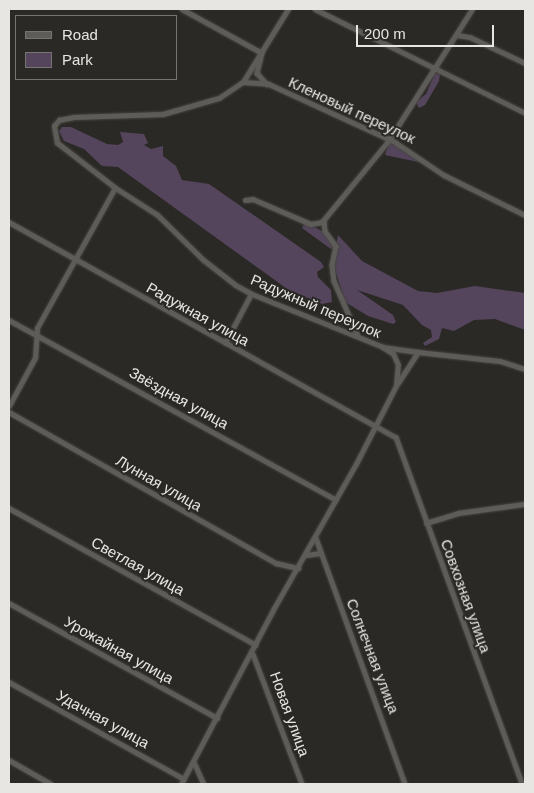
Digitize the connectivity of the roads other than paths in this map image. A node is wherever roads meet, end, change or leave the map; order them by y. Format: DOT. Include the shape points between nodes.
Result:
graph roads {
  1 [pos="182,9"];
  2 [pos="288,9"];
  3 [pos="315,9"];
  4 [pos="472,9"];
  5 [pos="457,34"];
  6 [pos="262,53"];
  7 [pos="525,63"];
  8 [pos="433,69"];
  9 [pos="243,82"];
  10 [pos="267,84"];
  11 [pos="525,113"];
  12 [pos="389,140"];
  13 [pos="114,188"];
  14 [pos="245,200"];
  15 [pos="525,215"];
  16 [pos="324,220"];
  17 [pos="9,222"];
  18 [pos="76,260"];
  19 [pos="251,294"];
  20 [pos="9,320"];
  21 [pos="34,336"];
  22 [pos="359,338"];
  23 [pos="226,343"];
  24 [pos="382,347"];
  25 [pos="418,352"];
  26 [pos="525,369"];
  27 [pos="396,386"];
  28 [pos="9,406"];
  29 [pos="9,412"];
  30 [pos="376,426"];
  31 [pos="336,500"];
  32 [pos="525,504"];
  33 [pos="9,508"];
  34 [pos="426,523"];
  35 [pos="316,538"];
  36 [pos="320,553"];
  37 [pos="306,555"];
  38 [pos="298,568"];
  39 [pos="9,603"];
  40 [pos="256,645"];
  41 [pos="253,654"];
  42 [pos="9,682"];
  43 [pos="217,718"];
  44 [pos="9,760"];
  45 [pos="194,762"];
  46 [pos="184,779"];
  47 [pos="51,784"];
  48 [pos="181,784"];
  49 [pos="204,784"];
  50 [pos="302,784"];
  51 [pos="405,784"];
  52 [pos="522,784"];
  1 -- 6 [label="street"];
  2 -- 6 [label="street"];
  3 -- 8 [label="street"];
  4 -- 5 [label="street"];
  5 -- 7 [label="street" via="470,36"];
  5 -- 8 [label="street"];
  6 -- 9 [label="street"];
  6 -- 10 [label="street" via="257,73"];
  8 -- 11 [label="street"];
  8 -- 12 [label="street"];
  9 -- 10 [label="street, Кленовый переулок"];
  9 -- 13 [label="street, Радужный переулок" via="219,98 174,112 63,119 55,124 54,138"];
  10 -- 12 [label="street, Кленовый переулок"];
  12 -- 15 [label="street, Кленовый переулок" via="444,175"];
  12 -- 16 [label="street"];
  13 -- 18 [label="street"];
  13 -- 19 [label="street, Радужный переулок" via="157,214 204,261"];
  14 -- 16 [label="street" via="254,199 311,224"];
  16 -- 22 [label="street" via="325,231 336,246 332,265 335,284"];
  17 -- 18 [label="street, Радужная улица"];
  18 -- 21 [label="street"];
  18 -- 23 [label="street, Радужная улица"];
  19 -- 22 [label="street, Радужный переулок"];
  19 -- 23 [label="street"];
  20 -- 21 [label="street, Звёздная улица"];
  21 -- 28 [label="street" via="35,358"];
  21 -- 31 [label="street, Звёздная улица"];
  22 -- 24 [label="street, Радужный переулок"];
  23 -- 30 [label="street, Радужная улица"];
  24 -- 25 [label="street"];
  24 -- 27 [label="street, Радужный переулок" via="397,361"];
  25 -- 26 [label="street" via="500,361"];
  25 -- 27 [label="street"];
  27 -- 30 [label="street, Радужный переулок"];
  29 -- 38 [label="street, Лунная улица" via="276,563"];
  30 -- 31 [label="street, Радужный переулок"];
  30 -- 34 [label="street, Совхозная улица" via="398,440"];
  31 -- 35 [label="street, Радужный переулок"];
  32 -- 34 [label="street" via="455,514"];
  33 -- 40 [label="street, Светлая улица"];
  34 -- 52 [label="street, Совхозная улица"];
  35 -- 36 [label="street, Солнечная улица"];
  35 -- 37 [label="street, Радужный переулок"];
  36 -- 37 [label="street"];
  36 -- 51 [label="street, Солнечная улица"];
  37 -- 38 [label="street, Радужный переулок"];
  38 -- 40 [label="street, Радужный переулок"];
  39 -- 43 [label="street, Урожайная улица"];
  40 -- 41 [label="street, Радужный переулок"];
  41 -- 43 [label="street, Радужный переулок"];
  41 -- 50 [label="street, Новая улица"];
  42 -- 46 [label="street, Удачная улица"];
  43 -- 45 [label="street, Радужный переулок"];
  44 -- 47 [label="street"];
  45 -- 46 [label="street, Радужный переулок"];
  45 -- 49 [label="street"];
  46 -- 48 [label="street, Радужный переулок"];
}
